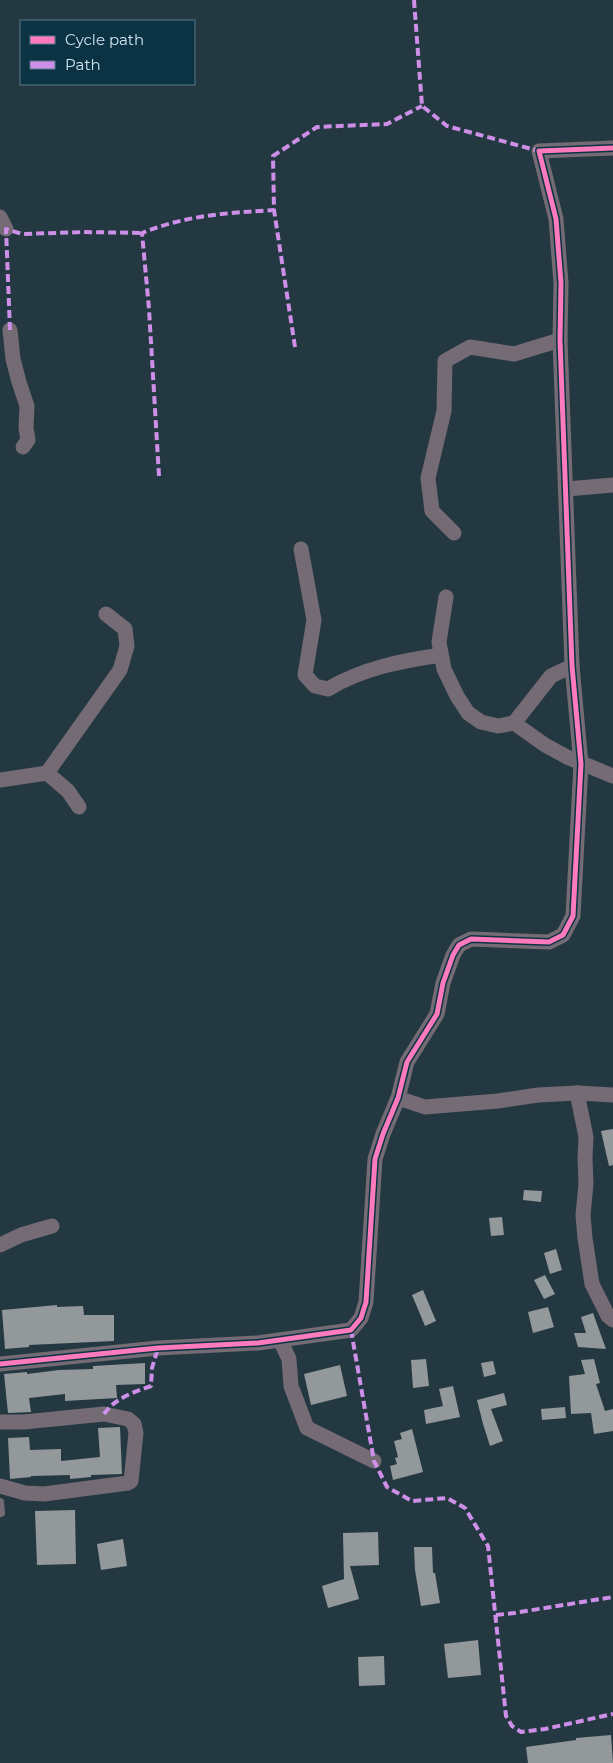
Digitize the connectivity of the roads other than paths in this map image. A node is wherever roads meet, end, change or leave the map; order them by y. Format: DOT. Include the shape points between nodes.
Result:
graph roads {
  1 [pos="613,148"];
  2 [pos="0,218"];
  3 [pos="0,229"];
  4 [pos="10,330"];
  5 [pos="560,340"];
  6 [pos="23,447"];
  7 [pos="613,485"];
  8 [pos="567,489"];
  9 [pos="454,533"];
  10 [pos="301,549"];
  11 [pos="446,597"];
  12 [pos="106,614"];
  13 [pos="441,655"];
  14 [pos="572,666"];
  15 [pos="514,722"];
  16 [pos="581,764"];
  17 [pos="46,773"];
  18 [pos="613,776"];
  19 [pos="0,780"];
  20 [pos="78,807"];
  21 [pos="577,1093"];
  22 [pos="613,1095"];
  23 [pos="398,1098"];
  24 [pos="52,1226"];
  25 [pos="0,1244"];
  26 [pos="613,1320"];
  27 [pos="280,1340"];
  28 [pos="0,1364"];
  29 [pos="0,1422"];
  30 [pos="374,1461"];
  31 [pos="0,1486"];
  32 [pos="0,1502"];
  33 [pos="1,1513"];
  1 -- 5 [label="street" via="539,151 556,219 562,283"];
  2 -- 3 [label="street" via="6,229"];
  4 -- 6 [label="street" via="13,359 27,406 28,440"];
  5 -- 8 [label="street"];
  5 -- 9 [label="street" via="514,354 470,347 445,362 444,411 428,478 432,511"];
  7 -- 8 [label="street"];
  8 -- 14 [label="street"];
  10 -- 13 [label="street" via="314,620 305,675 315,686 328,689 343,679 386,664"];
  11 -- 13 [label="street" via="439,642"];
  12 -- 17 [label="street" via="125,629 127,646 120,670"];
  13 -- 15 [label="street" via="444,669 468,712 481,722 498,726"];
  14 -- 15 [label="street" via="551,676"];
  14 -- 16 [label="street"];
  15 -- 16 [label="street" via="544,744"];
  16 -- 18 [label="street"];
  16 -- 23 [label="street" via="573,916 563,935 549,942 471,939 459,945 443,982 438,1014 408,1062"];
  17 -- 19 [label="street"];
  17 -- 20 [label="street" via="68,791"];
  21 -- 22 [label="street"];
  21 -- 23 [label="street" via="425,1107"];
  21 -- 26 [label="street" via="586,1137 584,1238 592,1284"];
  23 -- 27 [label="street" via="375,1160 366,1302 361,1318 351,1330"];
  24 -- 25 [label="street"];
  27 -- 28 [label="street"];
  27 -- 30 [label="street" via="289,1360 291,1386 307,1428"];
  29 -- 31 [label="street" via="104,1414 128,1419 134,1424 136,1433 131,1481 128,1483 44,1494"];
  32 -- 33 [label="lane"];
}
